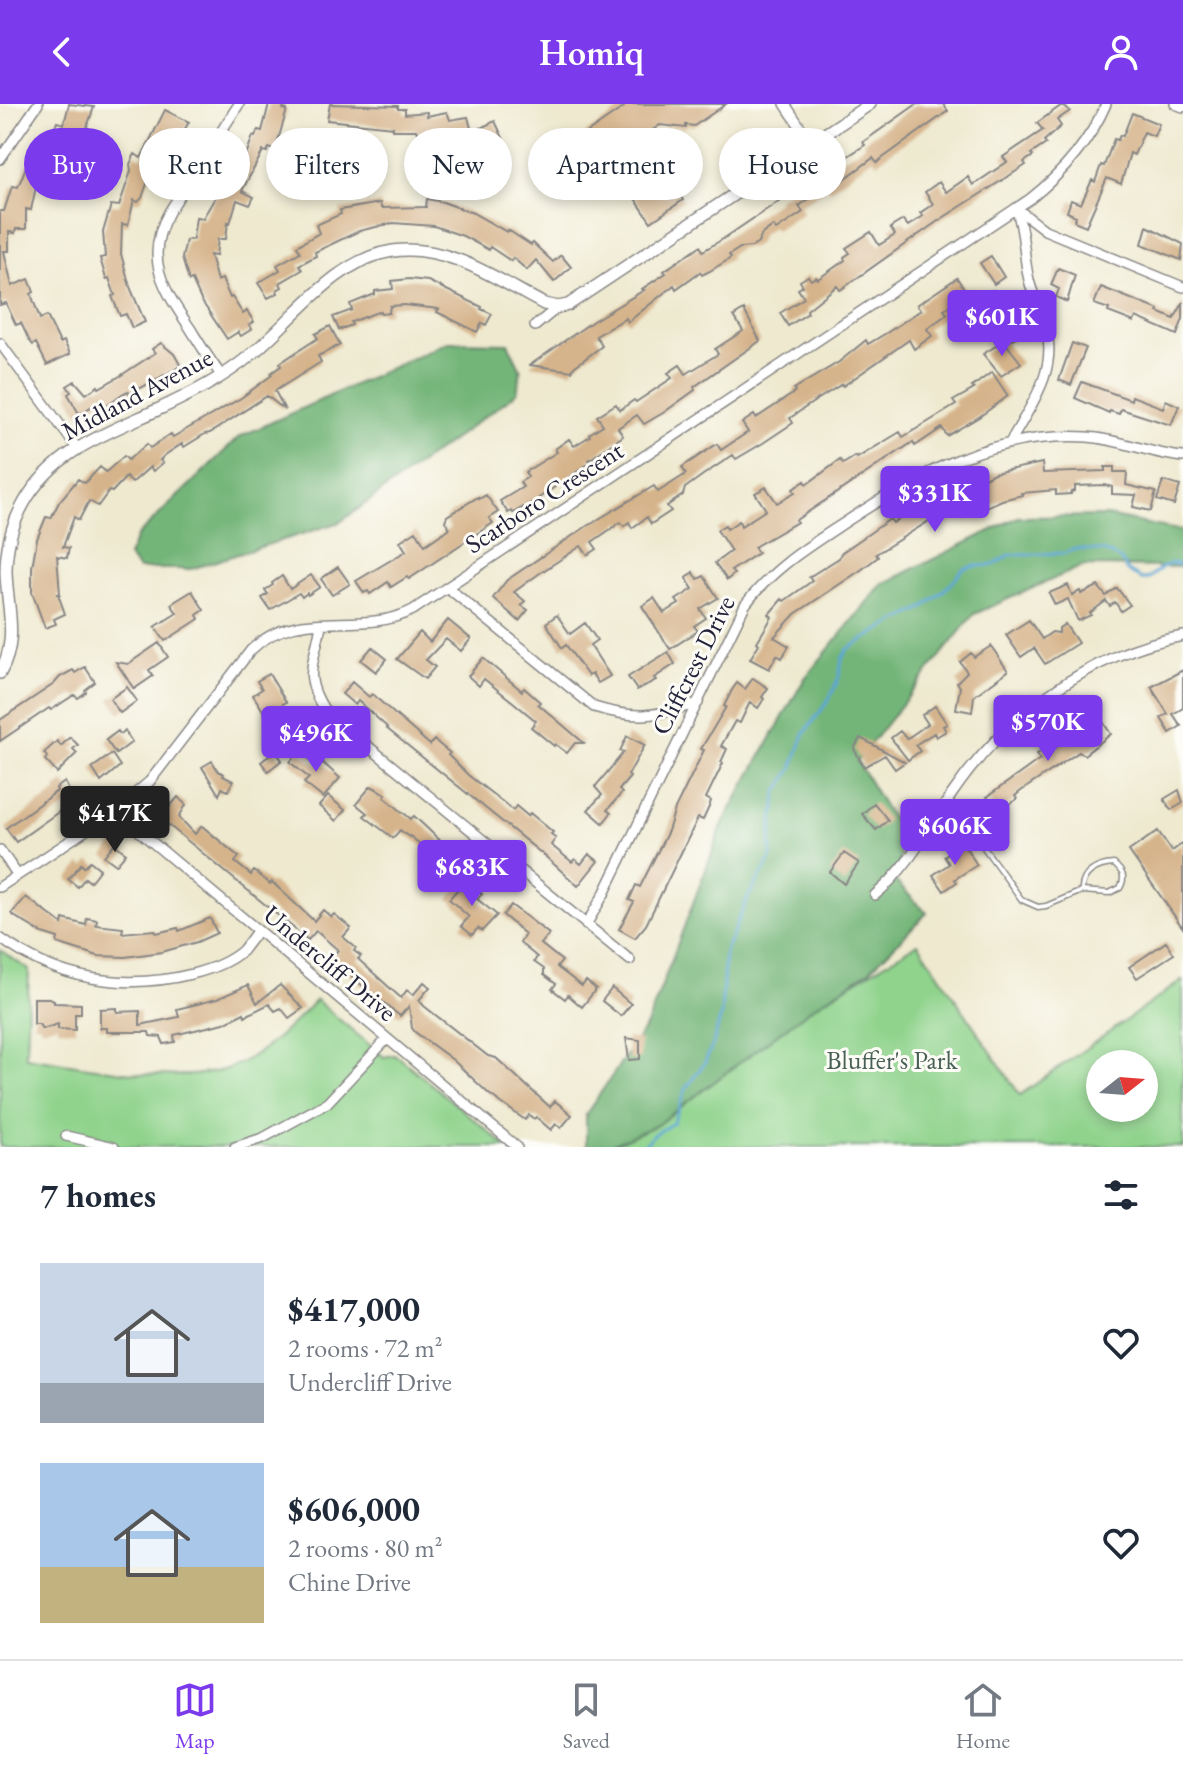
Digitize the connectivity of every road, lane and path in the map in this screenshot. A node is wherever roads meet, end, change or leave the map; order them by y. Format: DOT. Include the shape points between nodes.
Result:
graph roads {
  1 [pos="38,104"];
  2 [pos="239,104"];
  3 [pos="785,104"];
  4 [pos="870,104"];
  5 [pos="1106,104"];
  6 [pos="1175,104"];
  7 [pos="1183,107"];
  8 [pos="801,128"];
  9 [pos="834,128"];
  10 [pos="0,159"];
  11 [pos="726,200"];
  12 [pos="1016,208"];
  13 [pos="1183,287"];
  14 [pos="558,307"];
  15 [pos="535,326"];
  16 [pos="0,343"];
  17 [pos="222,376"];
  18 [pos="1011,441"];
  19 [pos="77,448"];
  20 [pos="1183,457"];
  21 [pos="447,587"];
  22 [pos="321,624"];
  23 [pos="1183,636"];
  24 [pos="0,673"];
  25 [pos="698,703"];
  26 [pos="949,799"];
  27 [pos="115,811"];
  28 [pos="0,850"];
  29 [pos="17,874"];
  30 [pos="0,887"];
  31 [pos="1082,891"];
  32 [pos="875,895"];
  33 [pos="586,925"];
  34 [pos="257,931"];
  35 [pos="0,938"];
  36 [pos="630,960"];
  37 [pos="387,1039"];
  38 [pos="66,1136"];
  39 [pos="114,1147"];
  40 [pos="235,1147"];
  41 [pos="517,1147"];
  1 -- 10 [label="street"];
  2 -- 17 [label="street" via="161,226 156,261 161,281"];
  3 -- 8 [label="street"];
  4 -- 9 [label="street"];
  5 -- 12 [label="street, Scarboro Crescent" via="1069,165"];
  6 -- 7 [label="street"];
  11 -- 14 [label="street"];
  12 -- 13 [label="street" via="1045,230"];
  12 -- 18 [label="street" via="1049,355 1041,390"];
  12 -- 21 [label="street, Scarboro Crescent"];
  14 -- 15 [label="street"];
  14 -- 17 [label="street, Midland Avenue" via="449,257 422,250 382,253 343,273"];
  16 -- 19 [label="street"];
  17 -- 19 [label="street, Midland Avenue"];
  18 -- 20 [label="street, Cliffcrest Drive" via="1088,437"];
  18 -- 25 [label="street, Cliffcrest Drive" via="927,472 789,559 745,605"];
  19 -- 24 [label="street, Midland Avenue" via="41,478 14,525 6,574 12,633"];
  21 -- 22 [label="street, Scarboro Crescent" via="398,618"];
  21 -- 25 [label="street" via="594,707 641,717"];
  22 -- 27 [label="street, Scarboro Crescent" via="263,638 150,781"];
  22 -- 33 [label="street" via="310,680 325,711"];
  23 -- 26 [label="street" via="1108,660 1033,705 989,746"];
  25 -- 33 [label="street, Cliffcrest Drive"];
  26 -- 31 [label="lane" via="1022,900 1046,906"];
  26 -- 32 [label="street" via="895,879"];
  27 -- 29 [label="street, Scarboro Crescent"];
  27 -- 34 [label="street, Undercliff Drive"];
  28 -- 29 [label="street"];
  29 -- 30 [label="street, Scarboro Crescent"];
  31 -- 31 [label="lane" via="1109,893 1120,888 1122,871 1114,864 1100,865 1088,874"];
  33 -- 36 [label="street"];
  34 -- 35 [label="street" via="241,952 221,963 171,979 138,982 91,980 58,971"];
  34 -- 37 [label="street, Undercliff Drive"];
  37 -- 40 [label="street" via="327,1103"];
  37 -- 41 [label="street, Undercliff Drive"];
  38 -- 39 [label="street"];
}
